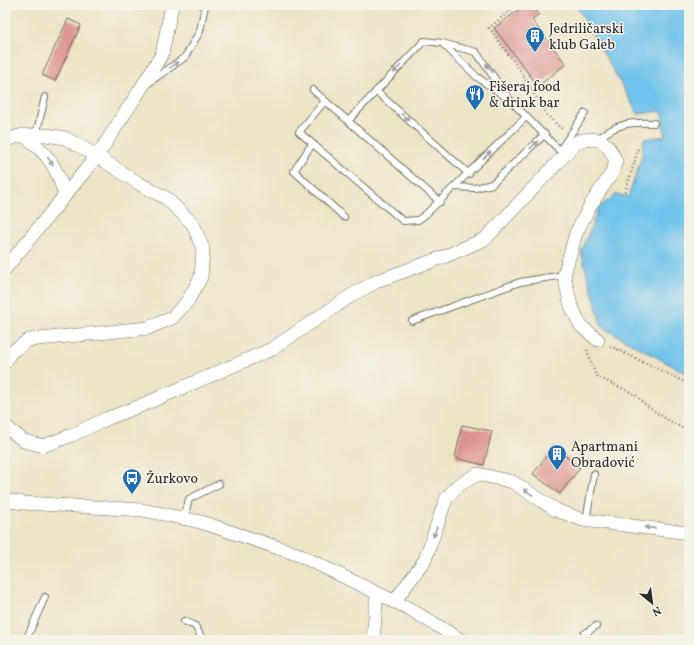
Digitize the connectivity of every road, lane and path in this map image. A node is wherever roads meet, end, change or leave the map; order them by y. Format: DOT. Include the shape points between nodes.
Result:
graph roads {
  1 [pos="172,5"];
  2 [pos="205,5"];
  3 [pos="517,5"];
  4 [pos="442,43"];
  5 [pos="142,87"];
  6 [pos="313,90"];
  7 [pos="376,91"];
  8 [pos="45,97"];
  9 [pos="510,100"];
  10 [pos="325,101"];
  11 [pos="585,113"];
  12 [pos="527,116"];
  13 [pos="348,121"];
  14 [pos="654,123"];
  15 [pos="545,134"];
  16 [pos="30,135"];
  17 [pos="570,136"];
  18 [pos="598,139"];
  19 [pos="5,140"];
  20 [pos="312,144"];
  21 [pos="638,148"];
  22 [pos="562,153"];
  23 [pos="97,156"];
  24 [pos="469,174"];
  25 [pos="455,187"];
  26 [pos="625,192"];
  27 [pos="65,195"];
  28 [pos="440,202"];
  29 [pos="344,217"];
  30 [pos="5,269"];
  31 [pos="564,274"];
  32 [pos="412,321"];
  33 [pos="581,326"];
  34 [pos="598,340"];
  35 [pos="5,362"];
  36 [pos="689,384"];
  37 [pos="5,426"];
  38 [pos="689,432"];
  39 [pos="594,474"];
  40 [pos="219,484"];
  41 [pos="5,500"];
  42 [pos="184,519"];
  43 [pos="586,521"];
  44 [pos="689,533"];
  45 [pos="378,594"];
  46 [pos="45,597"];
  47 [pos="394,602"];
  48 [pos="184,621"];
  49 [pos="596,626"];
  50 [pos="26,640"];
  51 [pos="203,640"];
  52 [pos="373,640"];
  53 [pos="461,640"];
  54 [pos="583,640"];
  1 -- 5 [label="street" via="162,54"];
  5 -- 2 [label="lane, one-way" via="185,57 200,30"];
  3 -- 17 [label="path" via="489,28 520,70 547,115"];
  4 -- 7 [label="lane, one-way" via="424,41"];
  4 -- 9 [label="lane" via="488,86"];
  9 -- 4 [label="lane, one-way" via="476,52"];
  5 -- 23 [label="street"];
  6 -- 10 [label="lane"];
  7 -- 13 [label="lane"];
  7 -- 24 [label="lane, one-way"];
  8 -- 16 [label="lane"];
  9 -- 12 [label="lane"];
  10 -- 13 [label="lane"];
  10 -- 20 [label="lane" via="299,132"];
  11 -- 17 [label="lane"];
  12 -- 15 [label="lane"];
  24 -- 12 [label="lane, one-way"];
  13 -- 28 [label="lane"];
  14 -- 18 [label="lane" via="630,122 609,129"];
  15 -- 22 [label="lane"];
  25 -- 15 [label="lane, one-way" via="475,188 492,184"];
  16 -- 19 [label="street"];
  16 -- 23 [label="street" via="65,138"];
  16 -- 27 [label="street, one-way" via="59,175"];
  17 -- 22 [label="lane"];
  18 -- 22 [label="street" via="594,137 578,141"];
  18 -- 31 [label="street" via="610,147 616,161 612,173 576,232"];
  20 -- 28 [label="lane" via="403,221 418,220"];
  20 -- 29 [label="lane" via="294,171"];
  21 -- 26 [label="path"];
  22 -- 37 [label="street" via="485,239 377,281 272,348 43,446 24,441"];
  23 -- 27 [label="street"];
  23 -- 35 [label="street" via="166,198 193,224 203,249 201,277 187,302 172,318 148,328 29,340 10,354"];
  24 -- 25 [label="lane"];
  25 -- 28 [label="lane"];
  27 -- 30 [label="street"];
  31 -- 32 [label="lane" via="520,282"];
  31 -- 33 [label="street" via="571,306"];
  33 -- 34 [label="street"];
  33 -- 38 [label="path" via="596,376 636,395 663,417"];
  34 -- 36 [label="path"];
  39 -- 43 [label="lane"];
  40 -- 42 [label="lane" via="189,499"];
  41 -- 42 [label="street" via="143,510"];
  42 -- 45 [label="street" via="201,522 296,554"];
  44 -- 43 [label="street, one-way"];
  43 -- 47 [label="street, one-way" via="556,510 513,482 478,474 457,486 446,499 425,560"];
  45 -- 47 [label="street"];
  45 -- 52 [label="street"];
  46 -- 50 [label="lane"];
  47 -- 53 [label="street"];
  48 -- 51 [label="lane" via="194,626"];
  49 -- 54 [label="lane" via="584,634"];
}
